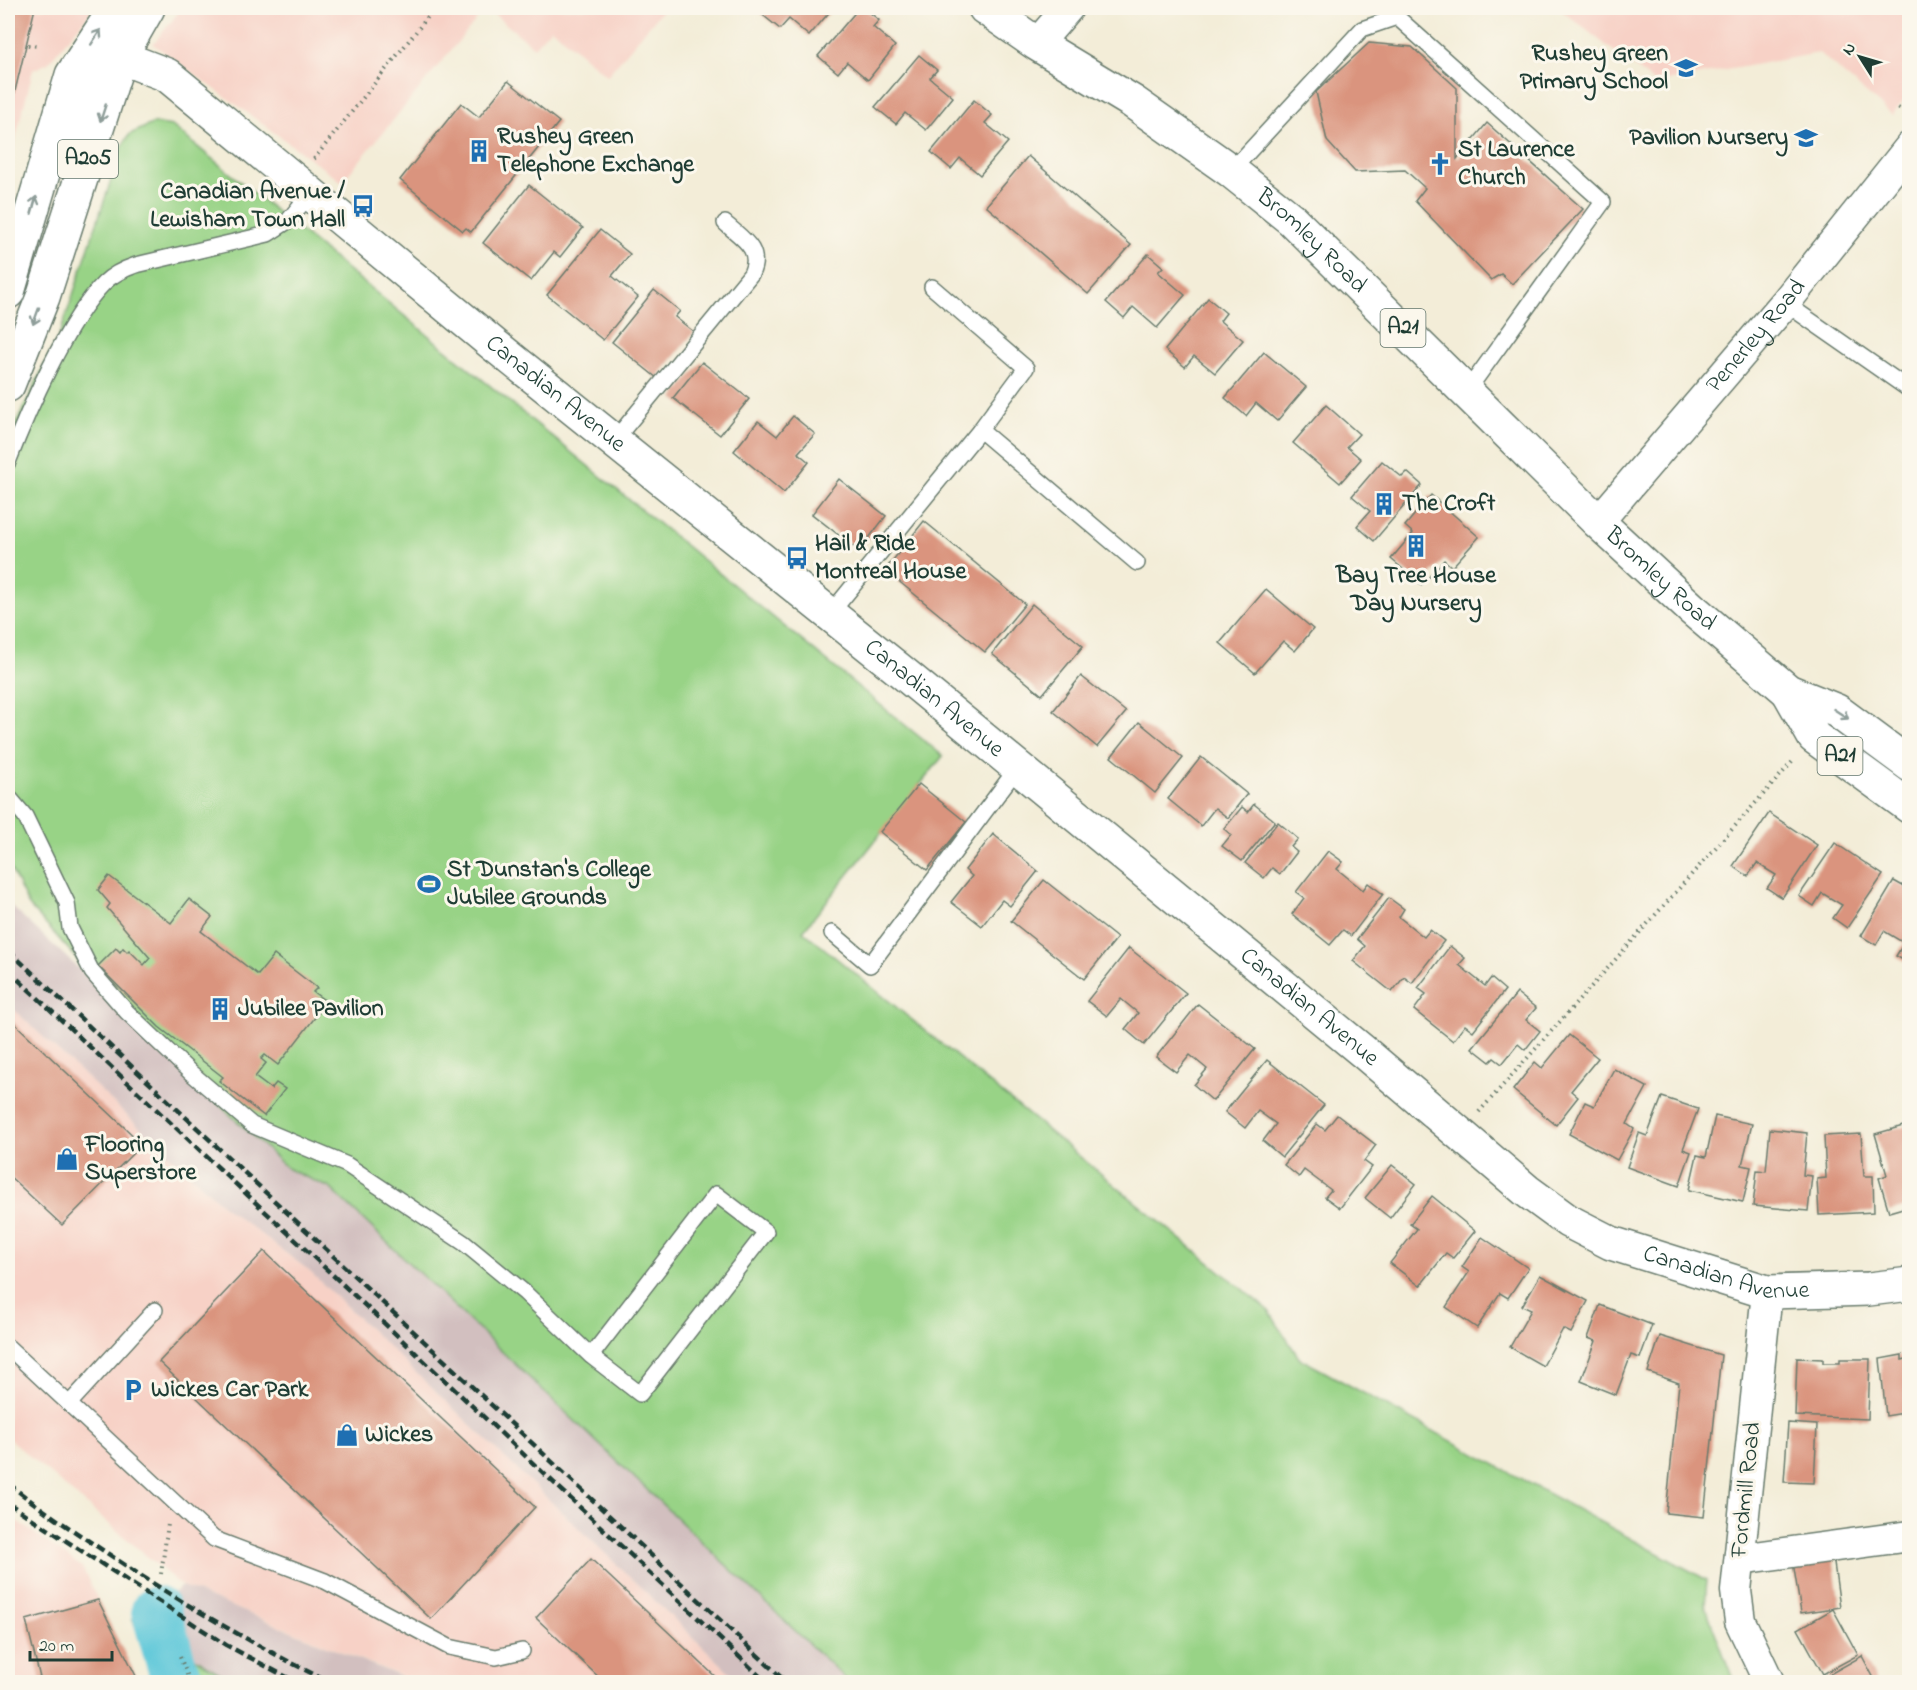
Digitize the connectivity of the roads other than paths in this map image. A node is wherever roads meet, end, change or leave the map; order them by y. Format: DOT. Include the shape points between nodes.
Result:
graph roads {
  1 [pos="116,8"];
  2 [pos="148,8"];
  3 [pos="985,8"];
  4 [pos="1068,8"];
  5 [pos="1037,44"];
  6 [pos="120,57"];
  7 [pos="1910,147"];
  8 [pos="44,168"];
  9 [pos="1231,171"];
  10 [pos="304,186"];
  11 [pos="725,223"];
  12 [pos="16,235"];
  13 [pos="55,260"];
  14 [pos="932,287"];
  15 [pos="8,292"];
  16 [pos="1785,303"];
  17 [pos="8,385"];
  18 [pos="1910,390"];
  19 [pos="1467,391"];
  20 [pos="980,430"];
  21 [pos="613,442"];
  22 [pos="8,462"];
  23 [pos="1598,522"];
  24 [pos="1137,563"];
  25 [pos="830,614"];
  26 [pos="1788,691"];
  27 [pos="1910,765"];
  28 [pos="1018,767"];
  29 [pos="8,796"];
  30 [pos="1910,807"];
  31 [pos="832,933"];
  32 [pos="1910,1284"];
  33 [pos="1767,1292"];
  34 [pos="155,1310"];
  35 [pos="8,1347"];
  36 [pos="591,1356"];
  37 [pos="69,1404"];
  38 [pos="1910,1536"];
  39 [pos="1740,1559"];
  40 [pos="522,1651"];
  41 [pos="1769,1683"];
  8 -- 1 [label="main road, A205, one-way" via="72,75"];
  2 -- 6 [label="main road, A205"];
  3 -- 5 [label="main road, Bromley Road / A21"];
  4 -- 5 [label="street"];
  5 -- 9 [label="main road, Bromley Road / A21" via="1133,102"];
  6 -- 8 [label="main road" via="92,80"];
  6 -- 10 [label="main road, Canadian Avenue" via="167,75"];
  6 -- 13 [label="main road, A205, one-way"];
  7 -- 16 [label="street, Penerley Road"];
  12 -- 8 [label="main road, A205, one-way"];
  9 -- 19 [label="main road, Bromley Road / A21" via="1291,219"];
  9 -- 19 [label="lane" via="1362,30 1397,17 1603,202"];
  10 -- 21 [label="main road, Canadian Avenue"];
  10 -- 22 [label="lane" via="288,221 268,234 136,265 120,271 104,284 64,341"];
  11 -- 21 [label="lane" via="754,250 751,274"];
  12 -- 13 [label="street"];
  12 -- 15 [label="main road, A205"];
  13 -- 17 [label="main road, A205, one-way"];
  14 -- 20 [label="lane" via="1026,368"];
  16 -- 18 [label="lane"];
  16 -- 23 [label="street, Penerley Road"];
  19 -- 23 [label="main road, Bromley Road / A21"];
  20 -- 24 [label="lane"];
  20 -- 25 [label="lane"];
  21 -- 25 [label="main road, Canadian Avenue"];
  23 -- 26 [label="main road, Bromley Road / A21"];
  25 -- 28 [label="main road, Canadian Avenue"];
  26 -- 27 [label="main road, Bromley Road / A21, one-way" via="1837,711"];
  26 -- 30 [label="main road, Bromley Road / A21" via="1814,737"];
  28 -- 31 [label="lane" via="870,965"];
  28 -- 33 [label="main road, Canadian Avenue" via="1568,1221 1611,1243"];
  29 -- 36 [label="lane" via="25,816 67,903 70,928 92,972 135,1020 252,1125 347,1165 464,1243 525,1293"];
  32 -- 33 [label="main road, Canadian Avenue" via="1869,1290"];
  33 -- 39 [label="street, Fordmill Road"];
  34 -- 37 [label="lane"];
  35 -- 37 [label="lane"];
  36 -- 36 [label="lane" via="640,1394 766,1232 716,1194"];
  37 -- 40 [label="lane" via="214,1539 325,1581 449,1647 496,1657"];
  38 -- 39 [label="street"];
  39 -- 41 [label="street, Fordmill Road" via="1736,1592 1740,1621"];
}
